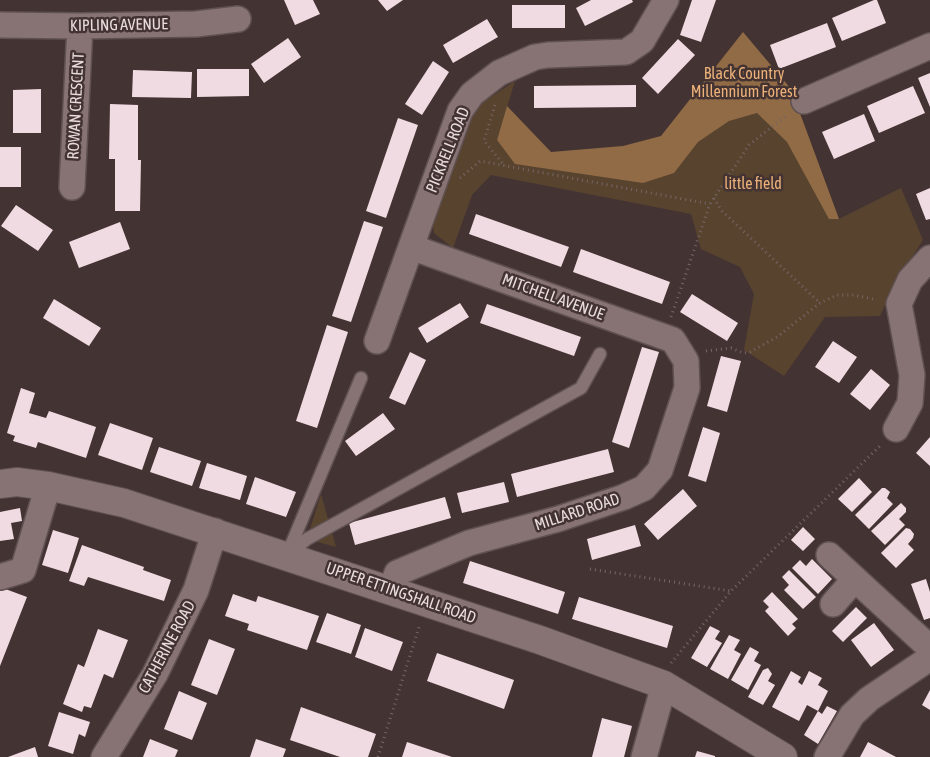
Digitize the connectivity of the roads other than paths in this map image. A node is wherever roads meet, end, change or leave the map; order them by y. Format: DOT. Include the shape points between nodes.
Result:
graph roads {
  1 [pos="666,0"];
  2 [pos="238,19"];
  3 [pos="0,24"];
  4 [pos="80,26"];
  5 [pos="930,46"];
  6 [pos="804,101"];
  7 [pos="72,187"];
  8 [pos="411,247"];
  9 [pos="930,258"];
  10 [pos="377,341"];
  11 [pos="600,354"];
  12 [pos="684,357"];
  13 [pos="361,378"];
  14 [pos="896,429"];
  15 [pos="0,484"];
  16 [pos="48,486"];
  17 [pos="214,531"];
  18 [pos="829,554"];
  19 [pos="287,555"];
  20 [pos="0,577"];
  21 [pos="854,580"];
  22 [pos="391,590"];
  23 [pos="833,604"];
  24 [pos="930,648"];
  25 [pos="930,658"];
  26 [pos="666,676"];
  27 [pos="104,757"];
  28 [pos="644,757"];
  29 [pos="783,757"];
  30 [pos="827,757"];
  1 -- 8 [label="street, PICKRELL ROAD" via="642,41 626,52 535,58 506,70 472,94 460,111"];
  2 -- 4 [label="street, KIPLING AVENUE" via="196,24"];
  3 -- 4 [label="street, KIPLING AVENUE"];
  4 -- 7 [label="street, ROWAN CRESCENT"];
  5 -- 6 [label="street"];
  8 -- 10 [label="street, PICKRELL ROAD"];
  8 -- 12 [label="street, MITCHELL AVENUE" via="673,340"];
  9 -- 14 [label="street" via="910,280 898,304 912,375 910,403"];
  11 -- 19 [label="lane" via="581,388 307,540"];
  12 -- 22 [label="street, MILLARD ROAD" via="687,388 660,470 644,488 574,514 442,554 397,573"];
  13 -- 19 [label="lane"];
  15 -- 16 [label="street, UPPER ETTINGSHALL ROAD" via="17,482"];
  16 -- 17 [label="street, UPPER ETTINGSHALL ROAD" via="124,503"];
  16 -- 20 [label="street" via="23,570"];
  17 -- 19 [label="street, UPPER ETTINGSHALL ROAD"];
  17 -- 27 [label="street, CATHERINE ROAD" via="196,590 155,674"];
  18 -- 21 [label="street"];
  19 -- 22 [label="street, UPPER ETTINGSHALL ROAD"];
  21 -- 23 [label="street"];
  21 -- 24 [label="street"];
  22 -- 26 [label="street, UPPER ETTINGSHALL ROAD"];
  25 -- 30 [label="street" via="869,699 852,716"];
  26 -- 28 [label="street"];
  26 -- 29 [label="street, UPPER ETTINGSHALL ROAD"];
}
